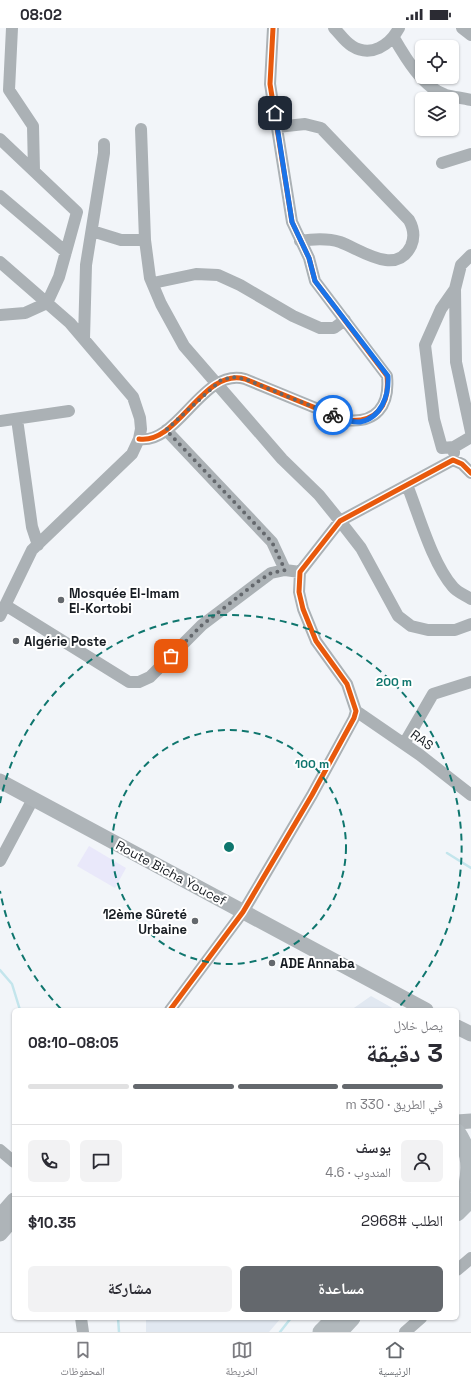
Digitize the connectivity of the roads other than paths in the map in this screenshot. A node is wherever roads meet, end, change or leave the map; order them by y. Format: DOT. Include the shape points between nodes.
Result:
graph roads {
  1 [pos="12,28"];
  2 [pos="273,28"];
  3 [pos="334,28"];
  4 [pos="462,28"];
  5 [pos="396,33"];
  6 [pos="471,35"];
  7 [pos="471,100"];
  8 [pos="277,127"];
  9 [pos="141,129"];
  10 [pos="0,139"];
  11 [pos="104,144"];
  12 [pos="471,154"];
  13 [pos="442,163"];
  14 [pos="34,171"];
  15 [pos="0,196"];
  16 [pos="92,231"];
  17 [pos="145,240"];
  18 [pos="300,241"];
  19 [pos="66,252"];
  20 [pos="471,255"];
  21 [pos="0,262"];
  22 [pos="152,283"];
  23 [pos="455,289"];
  24 [pos="47,303"];
  25 [pos="0,316"];
  26 [pos="345,320"];
  27 [pos="84,339"];
  28 [pos="216,384"];
  29 [pos="69,411"];
  30 [pos="17,419"];
  31 [pos="0,421"];
  32 [pos="166,430"];
  33 [pos="471,432"];
  34 [pos="471,437"];
  35 [pos="139,439"];
  36 [pos="454,447"];
  37 [pos="453,460"];
  38 [pos="471,473"];
  39 [pos="407,485"];
  40 [pos="340,521"];
  41 [pos="38,545"];
  42 [pos="285,570"];
  43 [pos="300,572"];
  44 [pos="471,599"];
  45 [pos="6,605"];
  46 [pos="0,616"];
  47 [pos="471,624"];
  48 [pos="471,682"];
  49 [pos="356,711"];
  50 [pos="404,744"];
  51 [pos="0,781"];
  52 [pos="471,795"];
  53 [pos="33,799"];
  54 [pos="0,861"];
  55 [pos="243,912"];
  56 [pos="171,1008"];
  57 [pos="422,1008"];
  58 [pos="459,1028"];
  59 [pos="471,1034"];
  60 [pos="471,1111"];
  61 [pos="459,1112"];
  62 [pos="471,1121"];
  63 [pos="459,1122"];
  64 [pos="459,1135"];
  65 [pos="0,1150"];
  66 [pos="12,1160"];
  67 [pos="466,1190"];
  68 [pos="12,1202"];
  69 [pos="459,1208"];
  70 [pos="0,1216"];
  71 [pos="12,1220"];
  72 [pos="0,1234"];
  73 [pos="471,1258"];
  74 [pos="459,1268"];
  75 [pos="81,1320"];
  76 [pos="332,1320"];
  77 [pos="350,1320"];
  78 [pos="419,1320"];
  79 [pos="83,1332"];
  80 [pos="320,1332"];
  81 [pos="339,1332"];
  82 [pos="405,1332"];
  1 -- 14 [label="street" via="9,90 33,126"];
  2 -- 8 [label="street" via="270,84"];
  3 -- 5 [label="street" via="352,46 365,51 378,50"];
  4 -- 6 [label="street"];
  5 -- 7 [label="street" via="409,64 423,80 444,95"];
  8 -- 18 [label="street" via="292,222"];
  8 -- 18 [label="street" via="305,124 321,128 409,220 414,231 412,244 406,254 389,261 340,242 320,239"];
  9 -- 17 [label="street"];
  10 -- 14 [label="street"];
  11 -- 16 [label="street"];
  12 -- 13 [label="street"];
  14 -- 19 [label="street" via="77,212"];
  15 -- 19 [label="street"];
  16 -- 17 [label="street" via="121,240"];
  16 -- 27 [label="street" via="86,265"];
  17 -- 22 [label="street"];
  18 -- 26 [label="street" via="309,258 315,281"];
  19 -- 24 [label="street" via="60,276"];
  20 -- 23 [label="street" via="461,265"];
  21 -- 24 [label="street"];
  22 -- 26 [label="street" via="196,274 218,276 240,284 293,316 320,328 334,328"];
  22 -- 28 [label="street" via="184,346"];
  23 -- 33 [label="street" via="456,362"];
  23 -- 36 [label="street" via="441,309 425,345 436,426 442,448"];
  24 -- 25 [label="street" via="25,313"];
  24 -- 27 [label="street" via="70,322"];
  26 -- 28 [label="street" via="388,376 384,403 374,416 359,422 345,420 239,378 227,378"];
  27 -- 35 [label="street" via="133,397 140,418"];
  28 -- 32 [label="street"];
  28 -- 40 [label="street"];
  29 -- 30 [label="street"];
  30 -- 31 [label="street"];
  30 -- 41 [label="street" via="32,527"];
  32 -- 35 [label="street" via="152,439"];
  32 -- 42 [label="street" via="272,542"];
  34 -- 36 [label="street"];
  35 -- 41 [label="street" via="126,461"];
  36 -- 37 [label="street"];
  37 -- 38 [label="street" via="462,464"];
  37 -- 39 [label="street"];
  39 -- 40 [label="street"];
  39 -- 44 [label="street" via="436,559 446,577 454,588"];
  40 -- 43 [label="street"];
  40 -- 47 [label="street" via="361,548 398,616 411,626 428,630 455,630"];
  41 -- 45 [label="street" via="29,556"];
  42 -- 43 [label="street"];
  42 -- 45 [label="street" via="271,573 256,583 202,625 150,677 139,682 128,682"];
  43 -- 49 [label="street" via="299,592 316,641 347,684"];
  45 -- 46 [label="street"];
  48 -- 50 [label="street" via="433,694"];
  49 -- 50 [label="street, RAS"];
  49 -- 55 [label="street" via="312,795"];
  50 -- 52 [label="street, RAS"];
  51 -- 53 [label="main road, Route Bicha Youcef"];
  53 -- 54 [label="street"];
  53 -- 55 [label="main road, Route Bicha Youcef"];
  55 -- 56 [label="street"];
  55 -- 57 [label="main road, Route Bicha Youcef"];
  58 -- 59 [label="main road"];
  60 -- 61 [label="main road"];
  62 -- 63 [label="main road"];
  64 -- 67 [label="highway" via="465,1143 469,1157 470,1171"];
  65 -- 66 [label="street"];
  67 -- 69 [label="highway"];
  68 -- 70 [label="main road"];
  71 -- 72 [label="main road"];
  73 -- 74 [label="street"];
  75 -- 79 [label="street"];
  76 -- 80 [label="highway"];
  77 -- 81 [label="highway"];
  78 -- 82 [label="street"];
}
